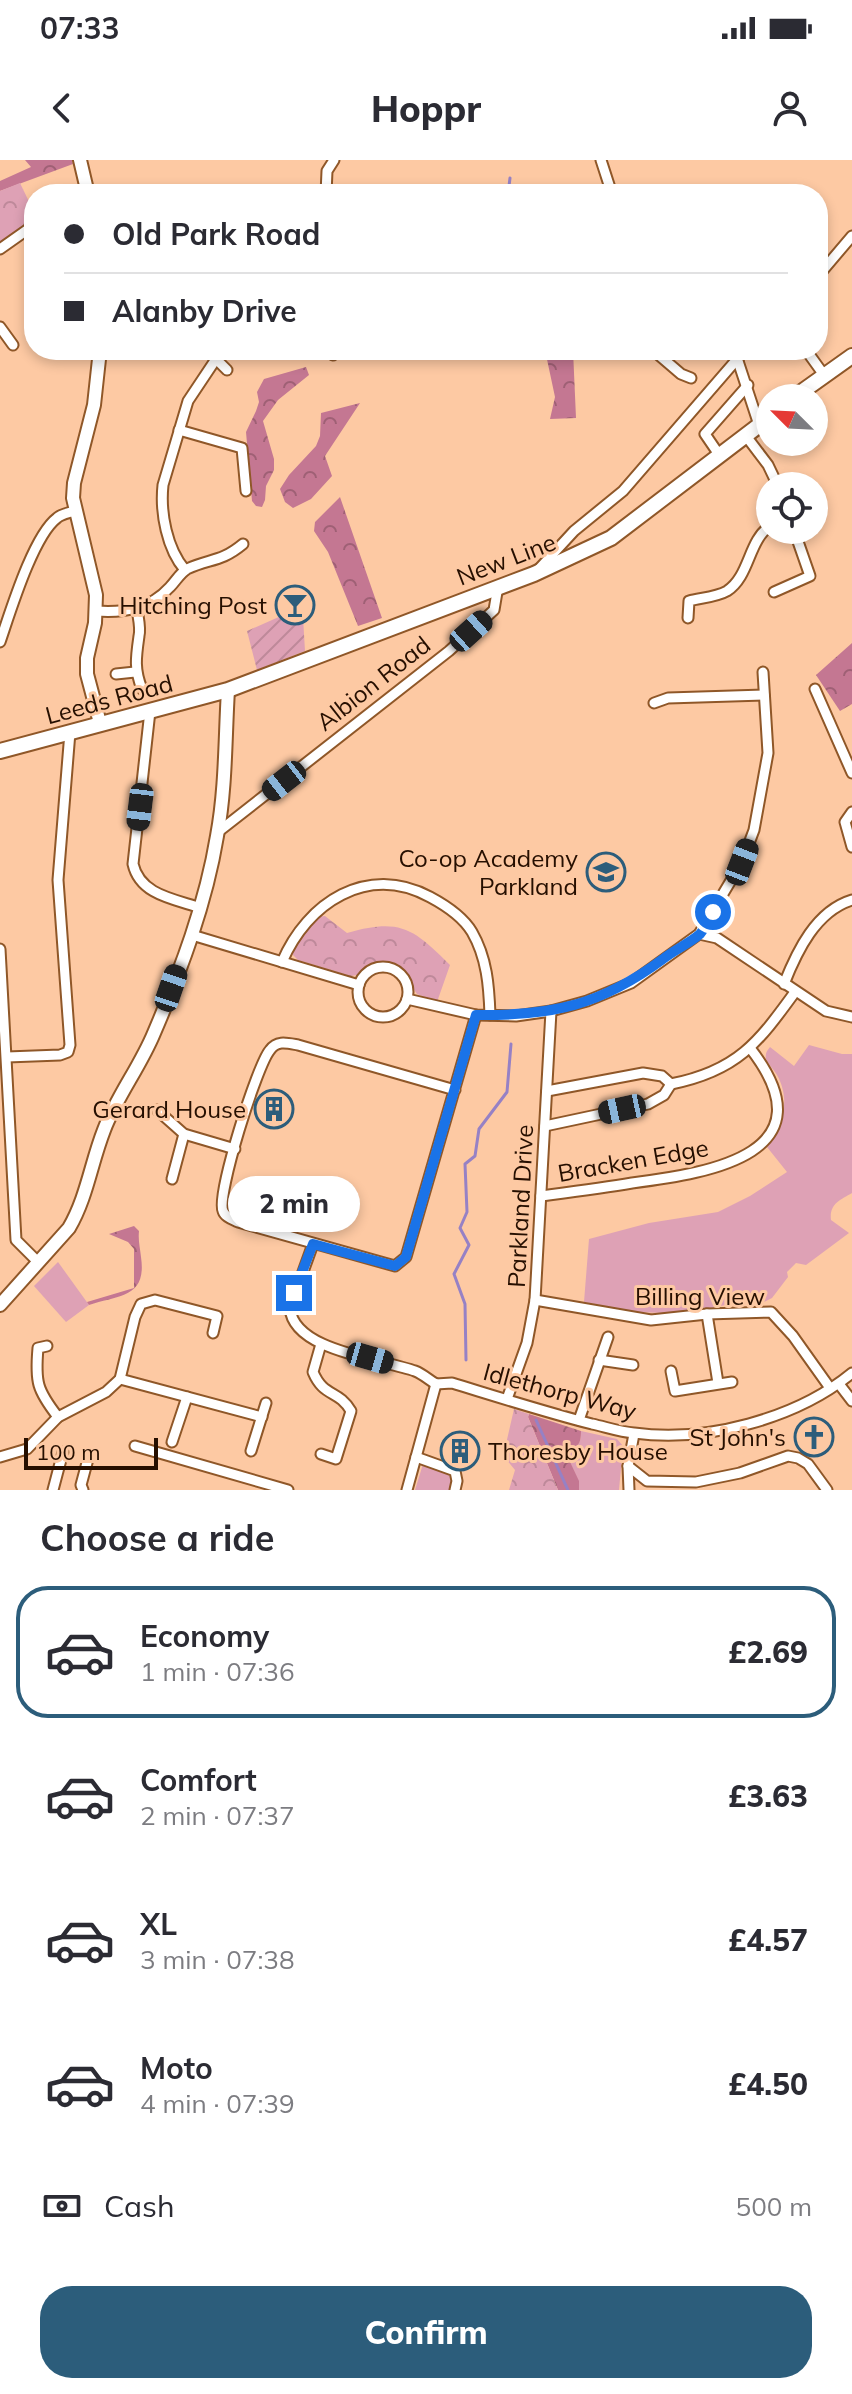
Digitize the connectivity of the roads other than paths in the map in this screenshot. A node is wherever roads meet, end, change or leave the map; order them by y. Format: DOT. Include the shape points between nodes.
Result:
graph roads {
  1 [pos="80,160"];
  2 [pos="334,160"];
  3 [pos="601,160"];
  4 [pos="86,184"];
  5 [pos="326,184"];
  6 [pos="609,184"];
  7 [pos="24,232"];
  8 [pos="852,236"];
  9 [pos="0,249"];
  10 [pos="828,264"];
  11 [pos="0,327"];
  12 [pos="13,345"];
  13 [pos="852,356"];
  14 [pos="99,360"];
  15 [pos="215,360"];
  16 [pos="217,360"];
  17 [pos="665,360"];
  18 [pos="736,360"];
  19 [pos="742,360"];
  20 [pos="813,360"];
  21 [pos="227,370"];
  22 [pos="824,375"];
  23 [pos="691,378"];
  24 [pos="812,384"];
  25 [pos="748,385"];
  26 [pos="756,403"];
  27 [pos="756,428"];
  28 [pos="179,430"];
  29 [pos="746,436"];
  30 [pos="720,456"];
  31 [pos="771,472"];
  32 [pos="246,491"];
  33 [pos="74,511"];
  34 [pos="756,543"];
  35 [pos="243,544"];
  36 [pos="799,544"];
  37 [pos="185,570"];
  38 [pos="534,574"];
  39 [pos="498,586"];
  40 [pos="774,592"];
  41 [pos="137,609"];
  42 [pos="96,611"];
  43 [pos="688,618"];
  44 [pos="0,642"];
  45 [pos="135,672"];
  46 [pos="763,672"];
  47 [pos="116,674"];
  48 [pos="142,689"];
  49 [pos="815,689"];
  50 [pos="228,690"];
  51 [pos="764,695"];
  52 [pos="654,703"];
  53 [pos="150,711"];
  54 [pos="100,723"];
  55 [pos="70,732"];
  56 [pos="0,751"];
  57 [pos="852,773"];
  58 [pos="852,812"];
  59 [pos="218,832"];
  60 [pos="852,847"];
  61 [pos="852,900"];
  62 [pos="201,908"];
  63 [pos="699,934"];
  64 [pos="192,935"];
  65 [pos="0,949"];
  66 [pos="282,962"];
  67 [pos="784,984"];
  68 [pos="359,985"];
  69 [pos="795,992"];
  70 [pos="407,999"];
  71 [pos="551,1011"];
  72 [pos="476,1015"];
  73 [pos="490,1015"];
  74 [pos="852,1017"];
  75 [pos="750,1048"];
  76 [pos="7,1057"];
  77 [pos="671,1084"];
  78 [pos="455,1090"];
  79 [pos="547,1091"];
  80 [pos="157,1110"];
  81 [pos="545,1126"];
  82 [pos="184,1134"];
  83 [pos="235,1149"];
  84 [pos="172,1179"];
  85 [pos="541,1196"];
  86 [pos="313,1244"];
  87 [pos="38,1262"];
  88 [pos="535,1300"];
  89 [pos="0,1305"];
  90 [pos="707,1314"];
  91 [pos="213,1333"];
  92 [pos="608,1337"];
  93 [pos="321,1344"];
  94 [pos="39,1345"];
  95 [pos="599,1360"];
  96 [pos="633,1365"];
  97 [pos="671,1371"];
  98 [pos="852,1373"];
  99 [pos="120,1379"];
  100 [pos="732,1382"];
  101 [pos="718,1383"];
  102 [pos="436,1384"];
  103 [pos="834,1386"];
  104 [pos="187,1397"];
  105 [pos="507,1399"];
  106 [pos="852,1401"];
  107 [pos="266,1403"];
  108 [pos="58,1417"];
  109 [pos="262,1417"];
  110 [pos="579,1420"];
  111 [pos="634,1434"];
  112 [pos="172,1442"];
  113 [pos="135,1446"];
  114 [pos="251,1451"];
  115 [pos="63,1452"];
  116 [pos="321,1454"];
  117 [pos="0,1457"];
  118 [pos="416,1457"];
  119 [pos="88,1459"];
  120 [pos="628,1466"];
  121 [pos="53,1490"];
  122 [pos="83,1490"];
  123 [pos="288,1490"];
  124 [pos="407,1490"];
  125 [pos="455,1490"];
  126 [pos="629,1490"];
  127 [pos="827,1490"];
  1 -- 4 [label="street"];
  2 -- 5 [label="street"];
  3 -- 6 [label="street"];
  7 -- 9 [label="street"];
  8 -- 10 [label="street"];
  11 -- 12 [label="street"];
  13 -- 22 [label="main road"];
  14 -- 33 [label="street" via="94,405 74,483"];
  15 -- 28 [label="street" via="188,401"];
  16 -- 21 [label="street"];
  17 -- 23 [label="street"];
  18 -- 38 [label="street" via="623,491 574,531"];
  19 -- 25 [label="street"];
  20 -- 22 [label="street"];
  22 -- 24 [label="main road"];
  25 -- 26 [label="street"];
  25 -- 30 [label="street" via="705,434"];
  27 -- 29 [label="main road, New Line"];
  28 -- 32 [label="street" via="242,448"];
  28 -- 37 [label="street" via="162,497 172,549"];
  29 -- 30 [label="main road, New Line"];
  29 -- 31 [label="street"];
  30 -- 38 [label="main road, New Line" via="611,538"];
  33 -- 42 [label="street" via="91,567"];
  33 -- 44 [label="street" via="57,517 33,554"];
  34 -- 43 [label="street" via="742,574 727,591 689,601"];
  35 -- 37 [label="street" via="227,557"];
  36 -- 40 [label="street" via="810,576"];
  37 -- 41 [label="street" via="156,600"];
  38 -- 39 [label="main road, New Line"];
  39 -- 50 [label="main road, New Line"];
  39 -- 59 [label="street, Albion Road" via="494,610 449,651"];
  41 -- 42 [label="street"];
  41 -- 45 [label="street"];
  42 -- 54 [label="street" via="87,666"];
  45 -- 47 [label="street"];
  45 -- 48 [label="street"];
  46 -- 51 [label="street"];
  49 -- 57 [label="street"];
  50 -- 53 [label="main road, Leeds Road"];
  50 -- 59 [label="street"];
  51 -- 52 [label="street"];
  51 -- 63 [label="street" via="768,753 754,830 742,862"];
  53 -- 54 [label="main road, Leeds Road"];
  53 -- 62 [label="street" via="133,864 136,877 151,891"];
  54 -- 55 [label="main road, Leeds Road"];
  55 -- 56 [label="main road, Leeds Road"];
  55 -- 76 [label="street" via="58,880 70,1045 60,1055"];
  58 -- 60 [label="street" via="845,822"];
  59 -- 62 [label="street"];
  61 -- 67 [label="street" via="821,918"];
  62 -- 64 [label="street"];
  63 -- 67 [label="street" via="717,938"];
  63 -- 71 [label="street" via="631,983"];
  64 -- 66 [label="street"];
  64 -- 87 [label="street" via="154,1034 103,1131 76,1215"];
  65 -- 76 [label="street"];
  66 -- 68 [label="street"];
  66 -- 73 [label="street" via="303,924 340,894 382,885 421,892 442,903 471,931 486,968"];
  67 -- 69 [label="street"];
  68 -- 70 [label="street" via="370,971 386,967 402,975"];
  68 -- 70 [label="street" via="362,1005 373,1015 390,1017"];
  69 -- 74 [label="street" via="826,1011"];
  69 -- 75 [label="street"];
  70 -- 72 [label="street"];
  71 -- 73 [label="street"];
  71 -- 79 [label="street, Parkland Drive"];
  72 -- 73 [label="street"];
  72 -- 78 [label="street"];
  75 -- 77 [label="street" via="699,1078"];
  75 -- 85 [label="street, Bracken Edge" via="765,1066 779,1106 775,1127 743,1158 671,1178"];
  76 -- 87 [label="street" via="16,1240"];
  77 -- 79 [label="street" via="662,1076 643,1073"];
  77 -- 81 [label="street" via="648,1104"];
  78 -- 83 [label="street" via="282,1042 262,1063"];
  78 -- 86 [label="street" via="406,1257 395,1266"];
  79 -- 81 [label="street, Parkland Drive"];
  80 -- 82 [label="street"];
  81 -- 85 [label="street, Parkland Drive"];
  82 -- 83 [label="street"];
  82 -- 84 [label="street"];
  83 -- 86 [label="street" via="223,1212 238,1222"];
  85 -- 88 [label="street, Parkland Drive"];
  86 -- 93 [label="street" via="290,1319"];
  87 -- 89 [label="street"];
  88 -- 90 [label="street, Billing View" via="651,1320"];
  88 -- 105 [label="street, Parkland Drive" via="527,1343"];
  90 -- 101 [label="street"];
  90 -- 103 [label="street, Billing View" via="771,1312"];
  91 -- 99 [label="street" via="217,1316 155,1300 141,1304"];
  92 -- 95 [label="street"];
  93 -- 102 [label="street, Idlethorp Way" via="418,1372"];
  93 -- 116 [label="street" via="313,1372 319,1387 345,1400 351,1411 336,1459"];
  94 -- 108 [label="street" via="38,1389"];
  95 -- 96 [label="street"];
  95 -- 110 [label="street"];
  97 -- 101 [label="street" via="675,1391"];
  98 -- 103 [label="street, Idlethorp Way"];
  99 -- 104 [label="street"];
  99 -- 108 [label="street"];
  100 -- 101 [label="street"];
  102 -- 105 [label="street, Idlethorp Way" via="452,1383"];
  102 -- 118 [label="street"];
  103 -- 106 [label="street"];
  103 -- 111 [label="street, Idlethorp Way" via="772,1417 733,1428"];
  104 -- 109 [label="street"];
  104 -- 112 [label="street"];
  105 -- 110 [label="street, Idlethorp Way"];
  107 -- 109 [label="street"];
  108 -- 117 [label="street" via="27,1449"];
  109 -- 114 [label="street"];
  110 -- 111 [label="street, Idlethorp Way"];
  111 -- 120 [label="street"];
  113 -- 123 [label="street"];
  115 -- 121 [label="street"];
  118 -- 124 [label="street"];
  118 -- 125 [label="street" via="455,1471"];
  119 -- 122 [label="street"];
  120 -- 126 [label="street"];
  120 -- 127 [label="street" via="647,1481 696,1482 788,1456 808,1464"];
}
